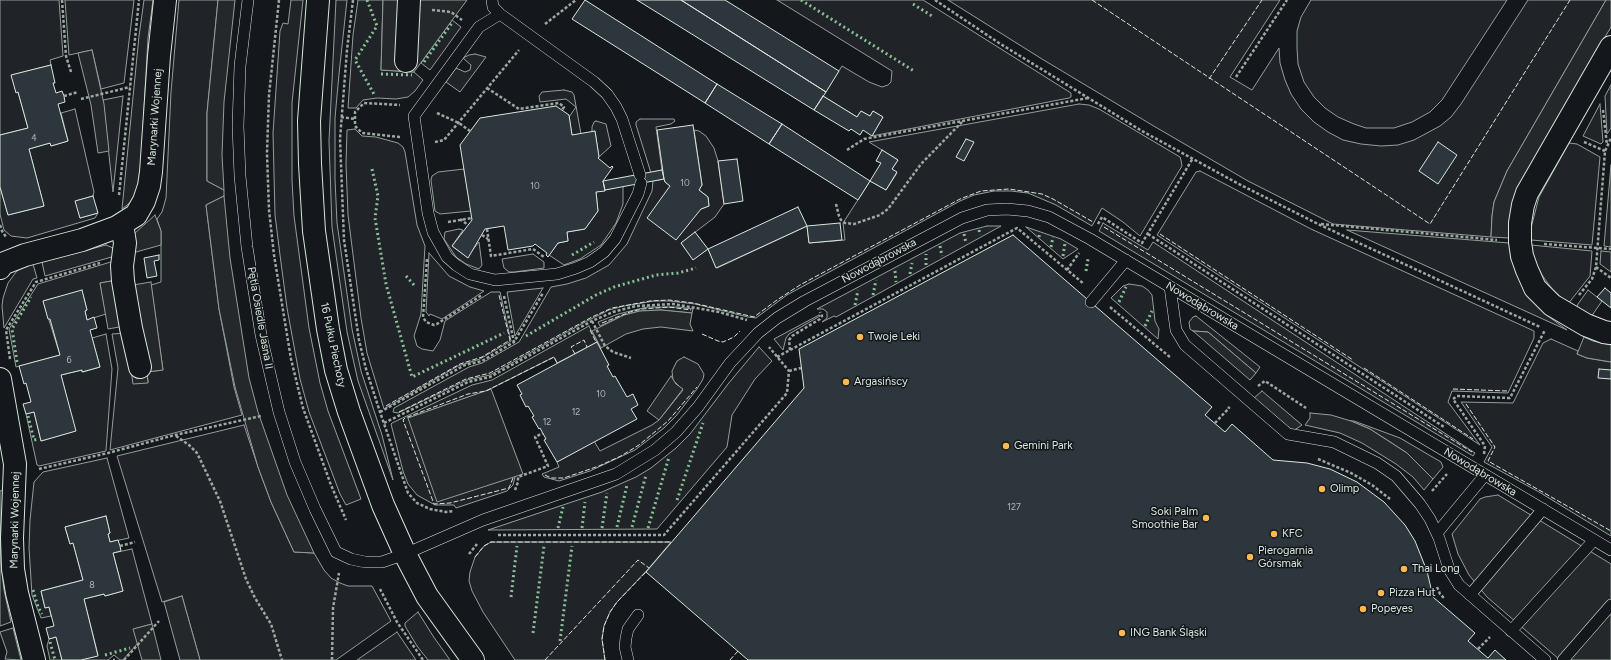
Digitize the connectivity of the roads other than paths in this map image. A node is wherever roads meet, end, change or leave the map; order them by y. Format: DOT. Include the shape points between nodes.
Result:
graph roads {
  1 [pos="165,0"];
  2 [pos="248,0"];
  3 [pos="318,0"];
  4 [pos="492,0"];
  5 [pos="409,5"];
  6 [pos="500,14"];
  7 [pos="1611,47"];
  8 [pos="406,61"];
  9 [pos="122,224"];
  10 [pos="1126,260"];
  11 [pos="0,268"];
  12 [pos="1170,287"];
  13 [pos="1094,298"];
  14 [pos="1611,333"];
  15 [pos="140,367"];
  16 [pos="6,372"];
  17 [pos="1485,475"];
  18 [pos="1543,510"];
  19 [pos="1437,533"];
  20 [pos="1594,540"];
  21 [pos="1611,550"];
  22 [pos="406,554"];
  23 [pos="1470,595"];
  24 [pos="1611,605"];
  25 [pos="638,615"];
  26 [pos="1511,631"];
  27 [pos="34,660"];
  28 [pos="473,660"];
  29 [pos="628,660"];
  30 [pos="1546,660"];
  31 [pos="1563,660"];
  1 -- 9 [label="street, Marynarki Wojennej" via="149,186 136,215"];
  2 -- 22 [label="lane, Pętla Osiedle Jasna II" via="240,66 240,176 247,247 261,335 279,412 295,462 336,552 366,562 382,562"];
  3 -- 22 [label="street, 16 Pułku Piechoty" via="310,114 310,164 314,231 328,329 336,370 349,412 383,505"];
  4 -- 6 [label="lane" via="493,7"];
  5 -- 8 [label="street"];
  6 -- 6 [label="lane" via="607,94 622,119 640,179 638,194 614,239 604,252 590,262 557,274 495,280 470,274 447,257 433,232 428,213 414,116 479,26"];
  7 -- 14 [label="street" via="1528,192 1520,223 1520,242 1535,288 1552,305 1565,313 1586,325"];
  9 -- 11 [label="street, Marynarki Wojennej" via="82,240 25,255 2,264"];
  9 -- 15 [label="street" via="125,243 123,281"];
  10 -- 12 [label="lane, Nowodąbrowska"];
  10 -- 13 [label="lane"];
  10 -- 22 [label="lane, Nowodąbrowska" via="1049,217 1028,211 987,210 962,218 819,293 777,318 758,333 730,363 676,432 637,462 616,474 483,520"];
  12 -- 17 [label="lane, Nowodąbrowska"];
  12 -- 19 [label="lane" via="1176,330 1185,345 1288,434 1334,442 1377,463 1396,476 1420,504"];
  16 -- 27 [label="street, Marynarki Wojennej" via="15,464 13,569 16,593"];
  17 -- 18 [label="lane, Nowodąbrowska"];
  17 -- 19 [label="lane"];
  18 -- 20 [label="lane, Nowodąbrowska"];
  18 -- 23 [label="lane"];
  19 -- 23 [label="lane" via="1449,569 1459,585"];
  20 -- 21 [label="lane, Nowodąbrowska"];
  20 -- 26 [label="lane"];
  22 -- 28 [label="street, 16 Pułku Piechoty" via="426,596"];
  23 -- 26 [label="lane"];
  24 -- 31 [label="lane"];
  25 -- 29 [label="lane" via="628,629 626,638"];
  26 -- 30 [label="lane"];
}
